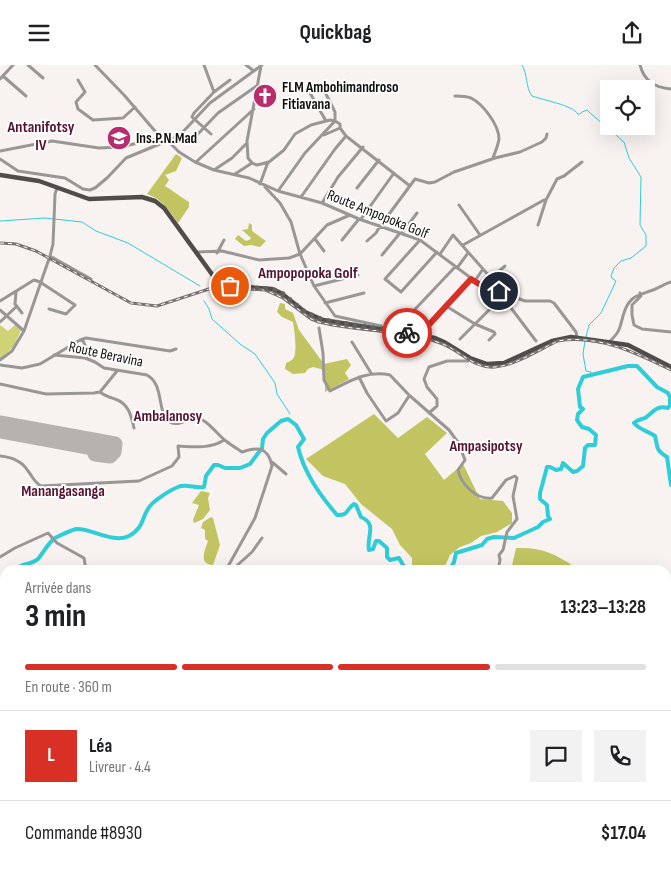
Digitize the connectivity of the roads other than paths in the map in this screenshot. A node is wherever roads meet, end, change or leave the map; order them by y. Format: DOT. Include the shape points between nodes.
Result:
graph roads {
  1 [pos="12,65"];
  2 [pos="28,65"];
  3 [pos="95,65"];
  4 [pos="204,65"];
  5 [pos="246,65"];
  6 [pos="262,65"];
  7 [pos="640,65"];
  8 [pos="254,71"];
  9 [pos="2,78"];
  10 [pos="42,78"];
  11 [pos="78,80"];
  12 [pos="230,80"];
  13 [pos="258,85"];
  14 [pos="671,89"];
  15 [pos="324,90"];
  16 [pos="214,92"];
  17 [pos="310,93"];
  18 [pos="26,96"];
  19 [pos="455,96"];
  20 [pos="135,107"];
  21 [pos="254,109"];
  22 [pos="194,119"];
  23 [pos="326,121"];
  24 [pos="335,121"];
  25 [pos="340,128"];
  26 [pos="203,129"];
  27 [pos="211,134"];
  28 [pos="548,134"];
  29 [pos="322,136"];
  30 [pos="346,136"];
  31 [pos="161,137"];
  32 [pos="195,137"];
  33 [pos="168,141"];
  34 [pos="246,143"];
  35 [pos="362,147"];
  36 [pos="0,151"];
  37 [pos="0,159"];
  38 [pos="493,159"];
  39 [pos="379,160"];
  40 [pos="195,162"];
  41 [pos="269,162"];
  42 [pos="582,162"];
  43 [pos="252,163"];
  44 [pos="263,163"];
  45 [pos="214,170"];
  46 [pos="394,173"];
  47 [pos="235,174"];
  48 [pos="264,174"];
  49 [pos="0,175"];
  50 [pos="259,183"];
  51 [pos="51,185"];
  52 [pos="410,186"];
  53 [pos="57,188"];
  54 [pos="357,188"];
  55 [pos="278,191"];
  56 [pos="54,194"];
  57 [pos="301,197"];
  58 [pos="546,200"];
  59 [pos="322,203"];
  60 [pos="459,205"];
  61 [pos="417,213"];
  62 [pos="351,215"];
  63 [pos="360,219"];
  64 [pos="538,225"];
  65 [pos="381,226"];
  66 [pos="401,233"];
  67 [pos="480,235"];
  68 [pos="315,239"];
  69 [pos="224,240"];
  70 [pos="342,240"];
  71 [pos="420,240"];
  72 [pos="367,241"];
  73 [pos="463,245"];
  74 [pos="324,251"];
  75 [pos="197,252"];
  76 [pos="217,253"];
  77 [pos="438,253"];
  78 [pos="468,253"];
  79 [pos="300,254"];
  80 [pos="382,255"];
  81 [pos="50,257"];
  82 [pos="504,266"];
  83 [pos="456,267"];
  84 [pos="482,269"];
  85 [pos="324,273"];
  86 [pos="358,275"];
  87 [pos="309,276"];
  88 [pos="91,279"];
  89 [pos="491,279"];
  90 [pos="473,280"];
  91 [pos="40,282"];
  92 [pos="671,282"];
  93 [pos="314,286"];
  94 [pos="499,291"];
  95 [pos="16,292"];
  96 [pos="364,293"];
  97 [pos="640,293"];
  98 [pos="503,295"];
  99 [pos="0,301"];
  100 [pos="325,303"];
  101 [pos="16,307"];
  102 [pos="446,307"];
  103 [pos="49,309"];
  104 [pos="0,310"];
  105 [pos="22,313"];
  106 [pos="6,316"];
  107 [pos="0,322"];
  108 [pos="403,322"];
  109 [pos="475,324"];
  110 [pos="319,328"];
  111 [pos="382,329"];
  112 [pos="24,331"];
  113 [pos="671,332"];
  114 [pos="407,333"];
  115 [pos="577,337"];
  116 [pos="460,339"];
  117 [pos="80,340"];
  118 [pos="489,340"];
  119 [pos="536,341"];
  120 [pos="352,342"];
  121 [pos="609,342"];
  122 [pos="176,349"];
  123 [pos="54,355"];
  124 [pos="0,359"];
  125 [pos="87,359"];
  126 [pos="470,359"];
  127 [pos="0,366"];
  128 [pos="671,367"];
  129 [pos="117,371"];
  130 [pos="371,373"];
  131 [pos="359,377"];
  132 [pos="0,384"];
  133 [pos="100,392"];
  134 [pos="409,395"];
  135 [pos="430,413"];
  136 [pos="134,428"];
  137 [pos="224,440"];
  138 [pos="457,441"];
  139 [pos="484,445"];
  140 [pos="0,456"];
  141 [pos="271,462"];
  142 [pos="286,473"];
  143 [pos="262,538"];
  144 [pos="0,557"];
  145 [pos="85,565"];
  146 [pos="230,565"];
  147 [pos="238,565"];
  148 [pos="499,565"];
  1 -- 9 [label="street"];
  2 -- 10 [label="street"];
  3 -- 20 [label="street, Route Ampopoka Golf"];
  4 -- 16 [label="street"];
  5 -- 8 [label="street"];
  6 -- 8 [label="street"];
  6 -- 13 [label="street"];
  7 -- 14 [label="street" via="652,83"];
  8 -- 22 [label="street"];
  9 -- 18 [label="street"];
  11 -- 20 [label="street" via="85,92 76,102 78,109 93,120 123,118"];
  12 -- 16 [label="street"];
  13 -- 21 [label="street"];
  13 -- 26 [label="street" via="218,113"];
  15 -- 24 [label="street" via="335,112"];
  16 -- 22 [label="street" via="198,107 192,117"];
  17 -- 23 [label="street"];
  19 -- 38 [label="street" via="476,101 494,120 498,142"];
  20 -- 31 [label="street, Route Ampopoka Golf"];
  21 -- 34 [label="street"];
  21 -- 40 [label="street"];
  22 -- 26 [label="street"];
  22 -- 33 [label="street" via="179,136"];
  23 -- 24 [label="street"];
  23 -- 41 [label="street" via="295,134 284,150"];
  24 -- 25 [label="street"];
  24 -- 29 [label="street"];
  25 -- 29 [label="street"];
  25 -- 30 [label="street"];
  26 -- 27 [label="street"];
  26 -- 32 [label="street"];
  28 -- 38 [label="street" via="542,142"];
  29 -- 55 [label="street" via="305,153"];
  30 -- 35 [label="street"];
  30 -- 57 [label="street"];
  31 -- 33 [label="street, Route Ampopoka Golf"];
  31 -- 36 [label="street" via="99,149 52,141"];
  33 -- 37 [label="street" via="126,157 101,184 90,190 61,177 18,171"];
  33 -- 40 [label="street, Route Ampopoka Golf"];
  34 -- 43 [label="street"];
  34 -- 45 [label="street"];
  35 -- 39 [label="street"];
  35 -- 59 [label="street"];
  38 -- 52 [label="street" via="429,183 415,179"];
  39 -- 46 [label="street"];
  39 -- 54 [label="street"];
  40 -- 45 [label="street, Route Ampopoka Golf"];
  41 -- 44 [label="street"];
  41 -- 48 [label="street"];
  42 -- 58 [label="street" via="556,179"];
  43 -- 44 [label="street"];
  43 -- 47 [label="street"];
  44 -- 48 [label="street"];
  45 -- 47 [label="street, Route Ampopoka Golf"];
  46 -- 52 [label="street"];
  46 -- 63 [label="street"];
  47 -- 50 [label="street, Route Ampopoka Golf"];
  48 -- 50 [label="street"];
  49 -- 51 [label="main road"];
  50 -- 55 [label="street, Route Ampopoka Golf"];
  50 -- 79 [label="street" via="280,203 291,222"];
  51 -- 53 [label="main road"];
  51 -- 56 [label="street"];
  52 -- 65 [label="street"];
  53 -- 56 [label="street"];
  53 -- 75 [label="main road" via="89,199 137,197 155,201"];
  55 -- 57 [label="street, Route Ampopoka Golf"];
  56 -- 81 [label="street"];
  57 -- 59 [label="street, Route Ampopoka Golf"];
  58 -- 64 [label="street"];
  58 -- 67 [label="street"];
  59 -- 62 [label="street, Route Ampopoka Golf"];
  60 -- 67 [label="street"];
  61 -- 66 [label="street"];
  62 -- 63 [label="street, Route Ampopoka Golf"];
  62 -- 68 [label="street" via="330,223"];
  63 -- 65 [label="street, Route Ampopoka Golf"];
  63 -- 70 [label="street"];
  65 -- 66 [label="street, Route Ampopoka Golf"];
  65 -- 72 [label="street"];
  66 -- 71 [label="street, Route Ampopoka Golf"];
  66 -- 80 [label="street"];
  67 -- 73 [label="street"];
  68 -- 74 [label="street"];
  68 -- 79 [label="street"];
  69 -- 76 [label="street"];
  71 -- 77 [label="street, Route Ampopoka Golf"];
  71 -- 77 [label="street" via="385,279 401,292"];
  73 -- 77 [label="street" via="453,235"];
  73 -- 78 [label="street"];
  75 -- 76 [label="street"];
  75 -- 111 [label="main road" via="214,277 225,284 272,289 305,312 323,320"];
  76 -- 79 [label="street" via="222,251 259,260"];
  77 -- 83 [label="street, Route Ampopoka Golf"];
  78 -- 83 [label="street"];
  78 -- 84 [label="street"];
  79 -- 87 [label="street"];
  81 -- 88 [label="street"];
  81 -- 91 [label="street"];
  82 -- 89 [label="street"];
  83 -- 90 [label="street, Route Ampopoka Golf"];
  83 -- 108 [label="street"];
  84 -- 89 [label="street"];
  84 -- 90 [label="street"];
  85 -- 87 [label="street"];
  86 -- 93 [label="street"];
  87 -- 93 [label="street"];
  89 -- 94 [label="street"];
  90 -- 94 [label="street, Route Ampopoka Golf"];
  90 -- 102 [label="street"];
  91 -- 95 [label="street" via="34,280"];
  91 -- 103 [label="street" via="75,305 64,315"];
  91 -- 112 [label="street"];
  92 -- 97 [label="street"];
  93 -- 100 [label="street"];
  94 -- 98 [label="street, Route Ampopoka Golf"];
  95 -- 99 [label="street"];
  95 -- 101 [label="street"];
  96 -- 100 [label="street"];
  97 -- 113 [label="street" via="632,305 634,325"];
  97 -- 121 [label="street" via="627,306 620,330"];
  98 -- 109 [label="street"];
  98 -- 115 [label="street, Route Ampopoka Golf" via="525,301 554,303"];
  98 -- 119 [label="street"];
  100 -- 111 [label="street" via="334,316 374,324"];
  101 -- 105 [label="street"];
  101 -- 106 [label="street"];
  102 -- 109 [label="street"];
  102 -- 114 [label="street" via="425,329"];
  104 -- 106 [label="street"];
  106 -- 107 [label="street"];
  106 -- 112 [label="street"];
  109 -- 116 [label="street"];
  109 -- 118 [label="street" via="494,332"];
  110 -- 131 [label="street" via="324,380 330,391"];
  111 -- 114 [label="main road"];
  112 -- 124 [label="street" via="12,351"];
  114 -- 126 [label="main road" via="444,342"];
  115 -- 121 [label="main road"];
  115 -- 126 [label="main road" via="552,341 500,364"];
  117 -- 122 [label="street" via="86,338 170,351"];
  117 -- 123 [label="street"];
  117 -- 125 [label="street" via="85,344"];
  120 -- 130 [label="street"];
  121 -- 128 [label="main road" via="628,345"];
  123 -- 125 [label="street, Route Beravina"];
  123 -- 127 [label="street" via="30,367"];
  125 -- 129 [label="street, Route Beravina"];
  126 -- 135 [label="street" via="429,367 424,379 438,399 437,406"];
  129 -- 133 [label="street"];
  129 -- 137 [label="street, Route Beravina" via="153,378 166,419 171,423 196,418"];
  130 -- 131 [label="street"];
  130 -- 134 [label="street" via="390,375"];
  131 -- 134 [label="street" via="386,421 398,413"];
  132 -- 133 [label="street" via="46,394"];
  133 -- 136 [label="street" via="126,406"];
  134 -- 135 [label="street"];
  135 -- 138 [label="street"];
  137 -- 140 [label="street" via="207,446 178,446 178,457 172,466 131,482 41,486 35,483 23,464"];
  137 -- 141 [label="street, Route Beravina" via="242,452 258,448 264,450"];
  138 -- 139 [label="street" via="469,447"];
  138 -- 148 [label="street" via="465,456 459,474 473,493 492,498 506,480 517,478 513,496 518,519 506,532"];
  141 -- 142 [label="street"];
  141 -- 146 [label="street" via="269,479 255,518"];
  143 -- 147 [label="street" via="252,553"];
  144 -- 145 [label="street" via="48,533 57,543 84,557"];
}
